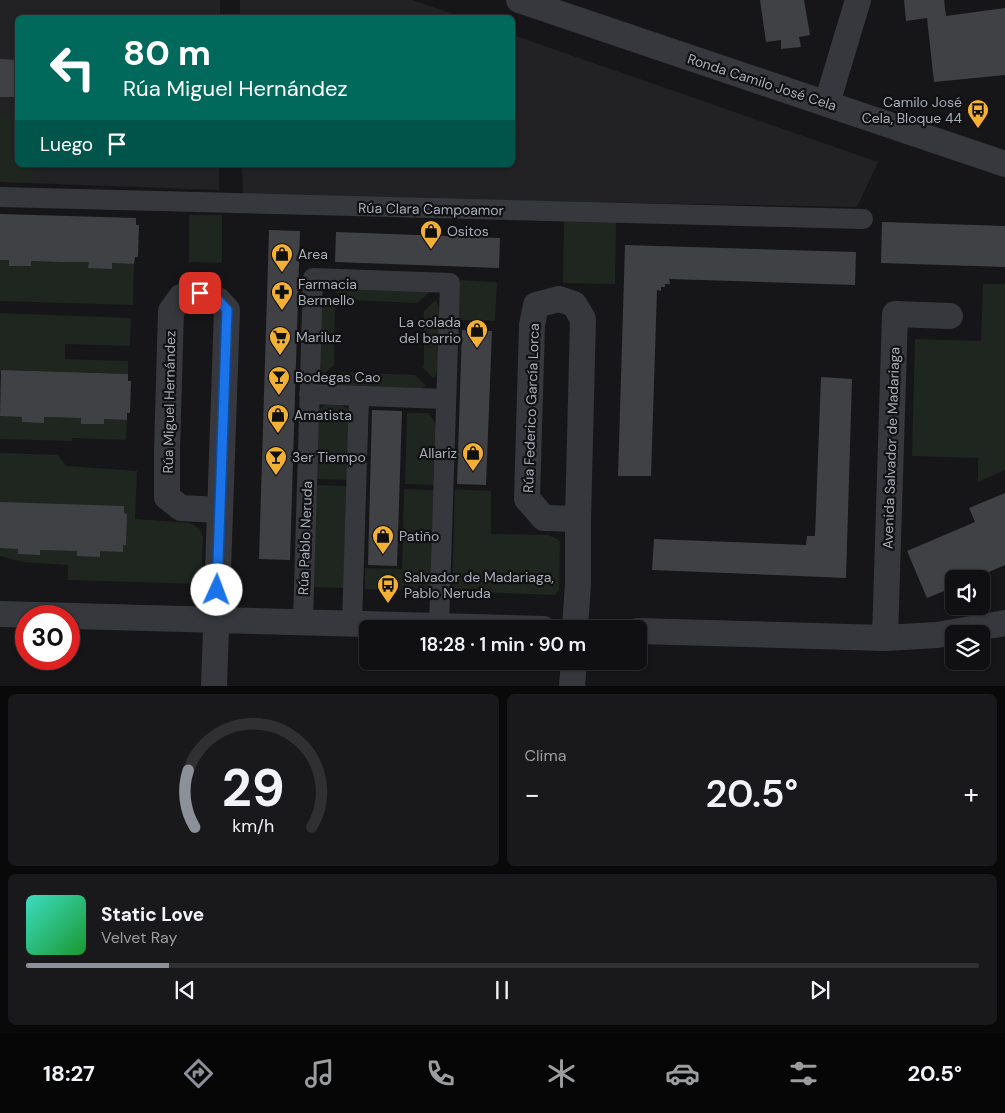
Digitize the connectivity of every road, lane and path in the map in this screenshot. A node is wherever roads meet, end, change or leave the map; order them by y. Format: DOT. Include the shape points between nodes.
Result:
graph roads {
  1 [pos="519,0"];
  2 [pos="858,0"];
  3 [pos="827,103"];
  4 [pos="1005,164"];
  5 [pos="0,197"];
  6 [pos="863,220"];
  7 [pos="950,316"];
  8 [pos="309,394"];
  9 [pos="359,396"];
  10 [pos="446,399"];
  11 [pos="220,510"];
  12 [pos="578,519"];
  13 [pos="3,614"];
  14 [pos="216,620"];
  15 [pos="439,620"];
  16 [pos="576,620"];
  17 [pos="303,622"];
  18 [pos="1005,623"];
  19 [pos="352,624"];
  20 [pos="359,624"];
  21 [pos="647,631"];
  22 [pos="885,638"];
  23 [pos="573,670"];
  24 [pos="214,686"];
  25 [pos="572,686"];
  1 -- 3 [label="street, Ronda Camilo José Cela"];
  2 -- 3 [label="street"];
  3 -- 4 [label="street, Ronda Camilo José Cela"];
  5 -- 6 [label="street, Rúa Clara Campoamor"];
  7 -- 22 [label="street, Avenida Salvador de Madariaga" via="894,314"];
  8 -- 9 [label="street"];
  8 -- 10 [label="street, Rúa Pablo Neruda" via="313,278 440,282 450,283"];
  8 -- 17 [label="street, Rúa Pablo Neruda"];
  9 -- 10 [label="street"];
  9 -- 19 [label="street"];
  10 -- 15 [label="street, Rúa Pablo Neruda"];
  11 -- 11 [label="street, Rúa Miguel Hernández" via="227,310 218,300 200,293 181,297 171,311 167,497 181,508"];
  11 -- 14 [label="street, Rúa Miguel Hernández"];
  12 -- 12 [label="street, Rúa Federico García Lorca" via="583,319 574,304 559,299 536,305 532,325 527,499 544,518"];
  12 -- 16 [label="street, Rúa Federico García Lorca"];
  13 -- 14 [label="street"];
  14 -- 17 [label="street"];
  14 -- 24 [label="street, Rúa Miguel Hernández"];
  17 -- 19 [label="street"];
  18 -- 22 [label="street" via="937,635"];
  19 -- 20 [label="street"];
  21 -- 22 [label="street"];
  23 -- 25 [label="street"];
}
